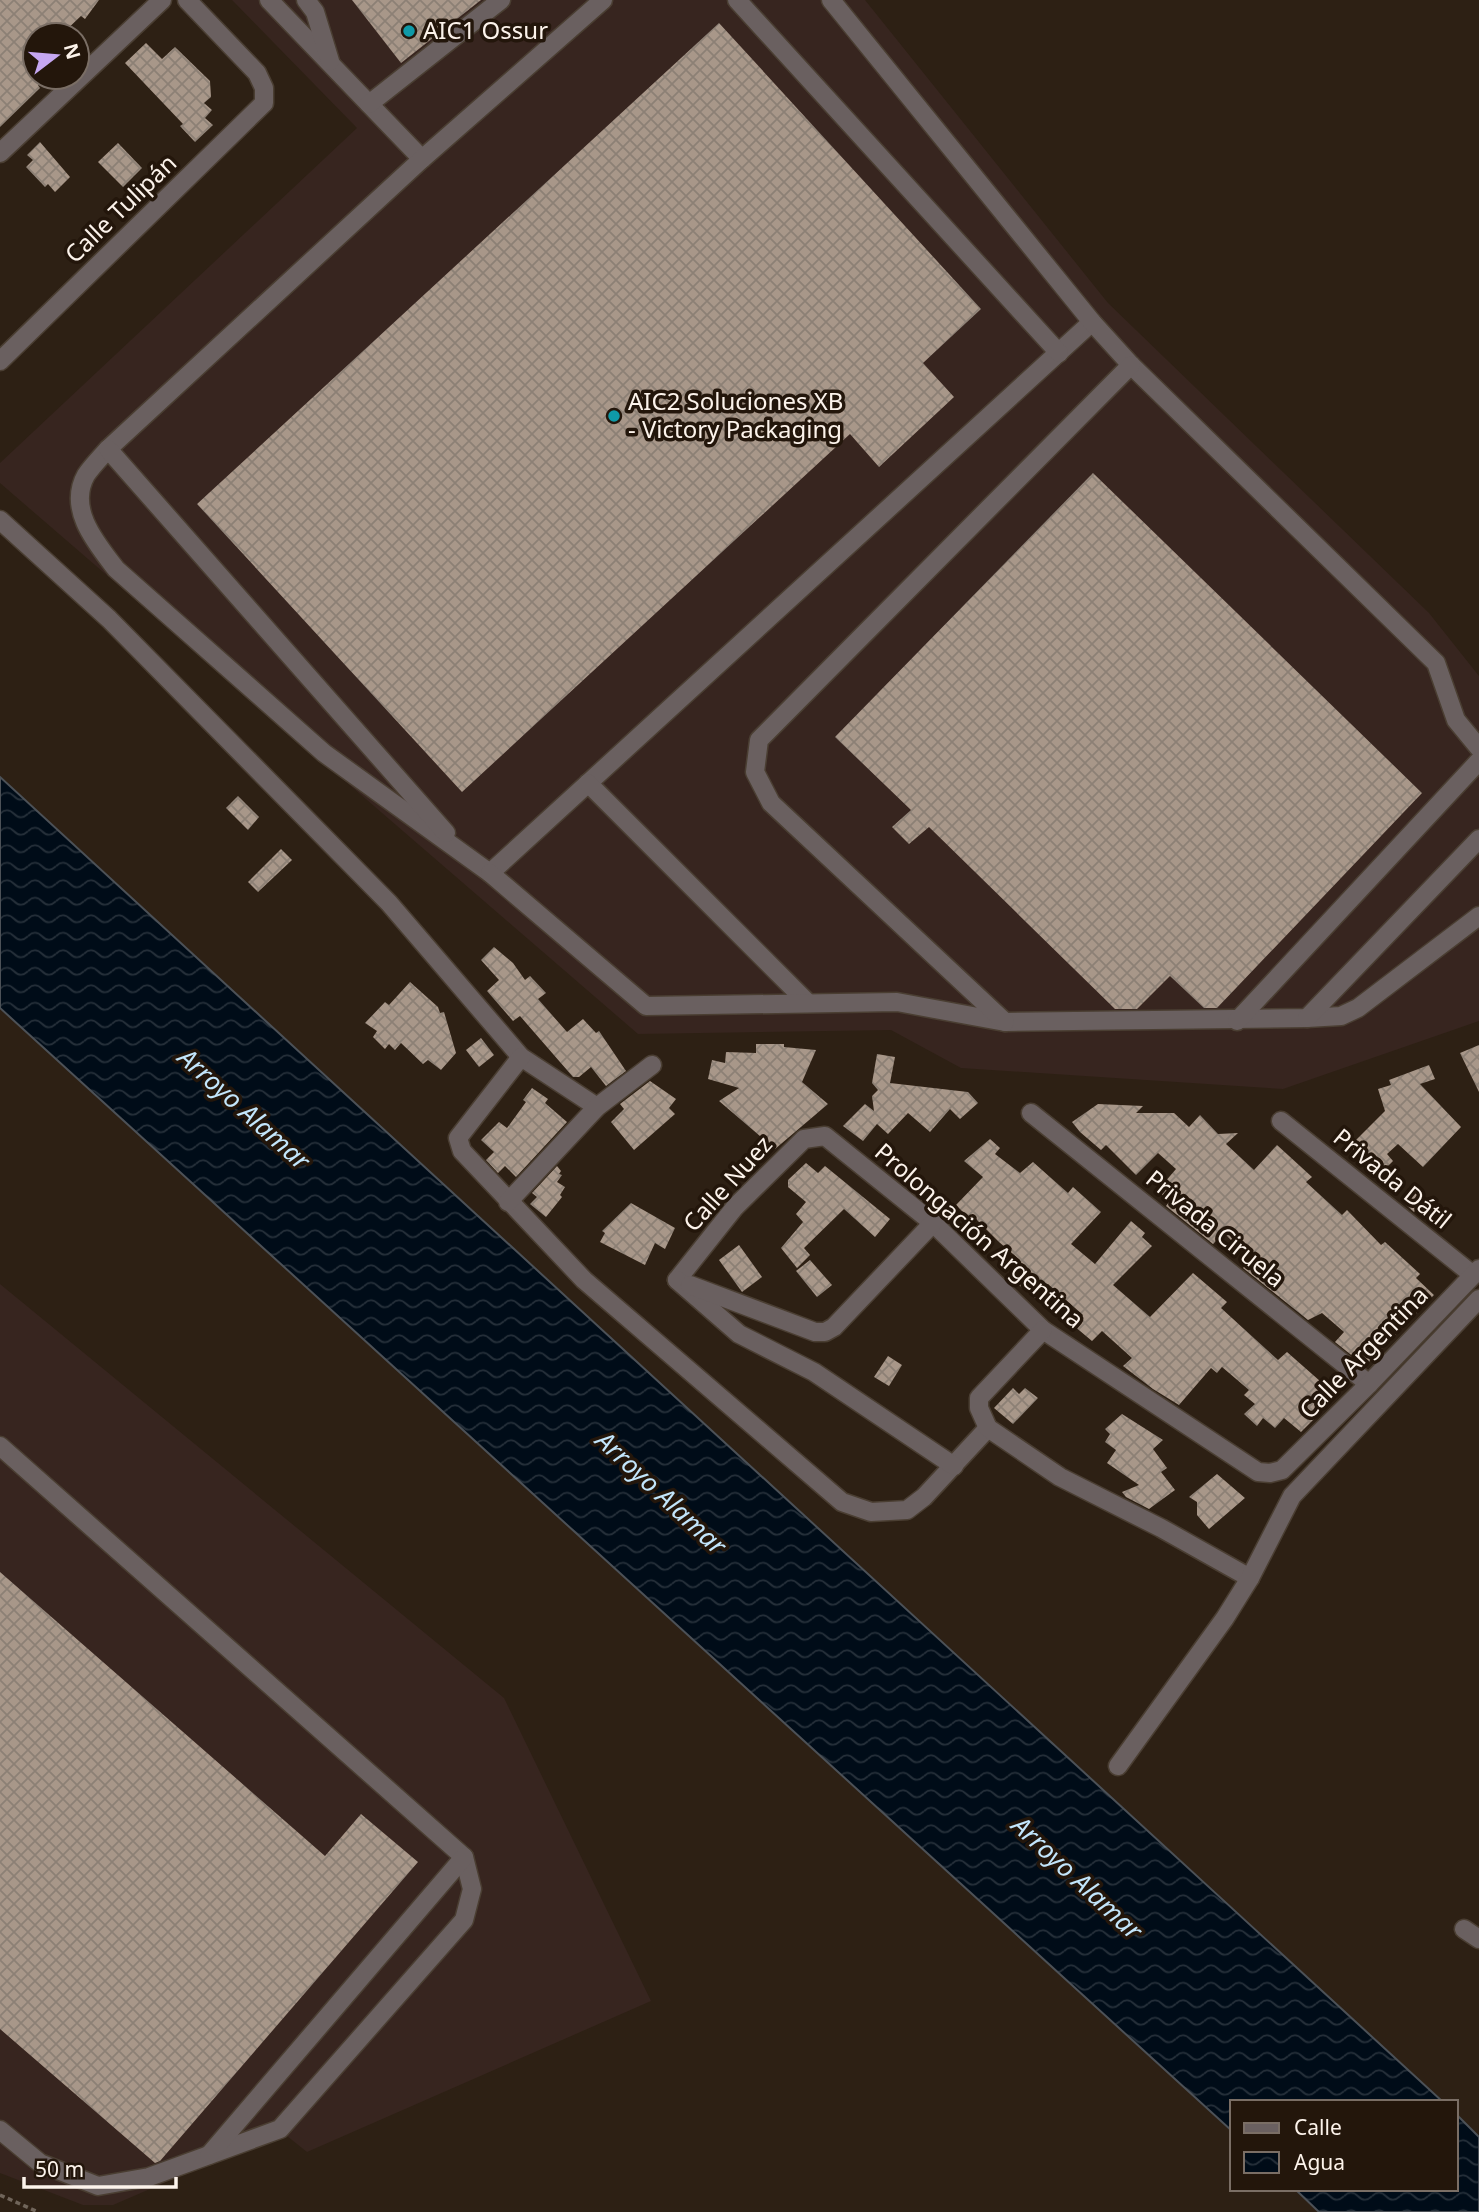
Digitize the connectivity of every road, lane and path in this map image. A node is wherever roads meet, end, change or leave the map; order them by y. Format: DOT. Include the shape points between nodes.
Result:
graph roads {
  1 [pos="162,0"];
  2 [pos="187,0"];
  3 [pos="269,0"];
  4 [pos="306,0"];
  5 [pos="500,0"];
  6 [pos="603,0"];
  7 [pos="737,0"];
  8 [pos="831,0"];
  9 [pos="331,64"];
  10 [pos="369,104"];
  11 [pos="0,153"];
  12 [pos="422,159"];
  13 [pos="1092,322"];
  14 [pos="1059,353"];
  15 [pos="0,361"];
  16 [pos="1131,365"];
  17 [pos="108,449"];
  18 [pos="0,520"];
  19 [pos="1479,748"];
  20 [pos="1479,761"];
  21 [pos="588,783"];
  22 [pos="1479,839"];
  23 [pos="466,856"];
  24 [pos="490,873"];
  25 [pos="1479,916"];
  26 [pos="807,1002"];
  27 [pos="1307,1018"];
  28 [pos="1237,1020"];
  29 [pos="1005,1023"];
  30 [pos="521,1057"];
  31 [pos="652,1065"];
  32 [pos="597,1107"];
  33 [pos="1031,1113"];
  34 [pos="1281,1121"];
  35 [pos="825,1136"];
  36 [pos="508,1202"];
  37 [pos="933,1223"];
  38 [pos="1476,1272"];
  39 [pos="677,1280"];
  40 [pos="1479,1300"];
  41 [pos="1043,1330"];
  42 [pos="1369,1384"];
  43 [pos="988,1428"];
  44 [pos="0,1446"];
  45 [pos="954,1466"];
  46 [pos="1276,1471"];
  47 [pos="1292,1496"];
  48 [pos="1250,1578"];
  49 [pos="1118,1766"];
  50 [pos="464,1857"];
  51 [pos="0,2130"];
  52 [pos="207,2158"];
  53 [pos="0,2195"];
  54 [pos="38,2212"];
  1 -- 11 [label="street"];
  2 -- 15 [label="street, Calle Tulipán" via="257,73 264,103"];
  3 -- 9 [label="street"];
  4 -- 9 [label="street" via="315,12"];
  5 -- 10 [label="street"];
  6 -- 12 [label="street"];
  7 -- 14 [label="street"];
  8 -- 13 [label="street"];
  9 -- 10 [label="street"];
  10 -- 12 [label="street"];
  12 -- 17 [label="street"];
  13 -- 14 [label="street"];
  13 -- 16 [label="street"];
  14 -- 21 [label="street"];
  16 -- 19 [label="street" via="1436,663 1457,720"];
  16 -- 29 [label="street" via="759,740 755,772 771,803"];
  17 -- 23 [label="street"];
  17 -- 23 [label="street" via="87,474 80,491 81,508 90,535 116,569 324,753"];
  18 -- 30 [label="street" via="109,619 389,903"];
  20 -- 28 [label="street"];
  21 -- 24 [label="street"];
  21 -- 26 [label="street"];
  22 -- 27 [label="street"];
  23 -- 24 [label="street"];
  24 -- 26 [label="street" via="646,1006"];
  25 -- 27 [label="street" via="1358,1008 1341,1016"];
  26 -- 29 [label="street" via="897,1002"];
  27 -- 28 [label="street"];
  28 -- 29 [label="street"];
  30 -- 32 [label="street"];
  30 -- 36 [label="street" via="458,1138 462,1151"];
  31 -- 32 [label="street"];
  32 -- 36 [label="street"];
  33 -- 42 [label="street, Privada Ciruela"];
  34 -- 38 [label="street, Privada Dátil"];
  35 -- 37 [label="street, Prolongación Argentina"];
  35 -- 39 [label="street, Calle Nuez" via="804,1139 735,1207"];
  36 -- 45 [label="street" via="584,1280 842,1502 871,1512 907,1510"];
  37 -- 39 [label="street" via="825,1332"];
  37 -- 41 [label="street, Prolongación Argentina"];
  38 -- 42 [label="street, Calle Argentina"];
  39 -- 45 [label="street" via="739,1334 814,1372"];
  40 -- 47 [label="street"];
  41 -- 43 [label="street" via="979,1398"];
  41 -- 46 [label="street, Prolongación Argentina" via="1258,1472"];
  42 -- 46 [label="street, Calle Argentina"];
  43 -- 45 [label="street"];
  43 -- 48 [label="street" via="1060,1477"];
  44 -- 50 [label="street"];
  46 -- 47 [label="street"];
  47 -- 48 [label="street"];
  48 -- 49 [label="street"];
  50 -- 52 [label="street"];
  50 -- 52 [label="street" via="472,1889 464,1920 281,2129"];
  51 -- 52 [label="street" via="40,2163 98,2186 149,2178"];
  53 -- 54 [label="path"];
}
